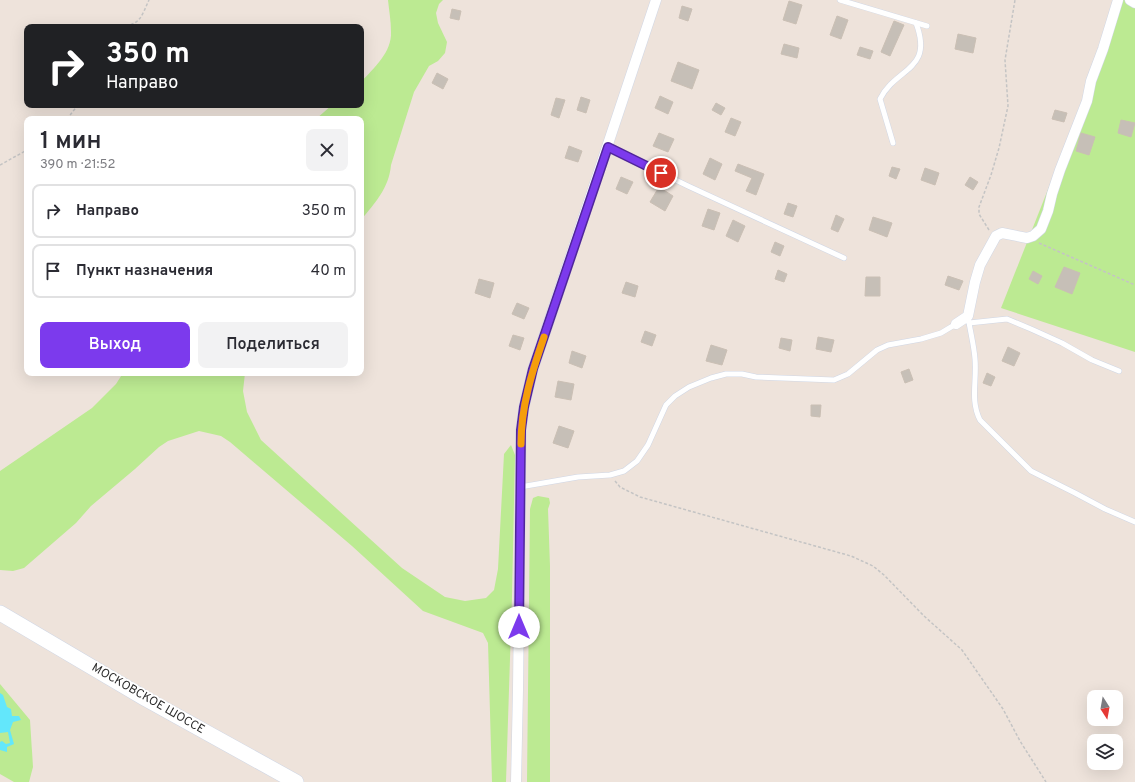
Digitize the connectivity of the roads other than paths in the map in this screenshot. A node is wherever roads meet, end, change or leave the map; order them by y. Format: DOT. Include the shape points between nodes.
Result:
graph roads {
  1 [pos="656,0"];
  2 [pos="840,0"];
  3 [pos="1118,0"];
  4 [pos="1130,0"];
  5 [pos="1135,3"];
  6 [pos="916,23"];
  7 [pos="927,26"];
  8 [pos="893,143"];
  9 [pos="608,147"];
  10 [pos="844,258"];
  11 [pos="968,320"];
  12 [pos="956,324"];
  13 [pos="1119,371"];
  14 [pos="519,487"];
  15 [pos="1135,522"];
  16 [pos="0,613"];
  17 [pos="296,782"];
  18 [pos="516,782"];
  1 -- 9 [label="street"];
  2 -- 6 [label="lane"];
  3 -- 11 [label="street" via="1091,81 1087,101 1041,229 1027,238 1002,233 996,236 980,265"];
  4 -- 5 [label="street"];
  6 -- 7 [label="lane"];
  6 -- 8 [label="lane" via="920,35 916,63 893,81 884,90 880,99"];
  9 -- 10 [label="lane"];
  9 -- 14 [label="street" via="527,389 521,430"];
  11 -- 12 [label="street"];
  11 -- 13 [label="lane" via="1007,319"];
  11 -- 15 [label="lane" via="975,360 975,411 980,420 1031,471"];
  12 -- 14 [label="lane" via="942,333 888,345 877,350 848,374 834,380 756,377 742,374 726,374 711,378 688,387 666,405 648,445 637,461 624,471"];
  14 -- 18 [label="street"];
  16 -- 17 [label="main road, МОСКОВСКОЕ ШОССЕ" via="146,699"];
}
